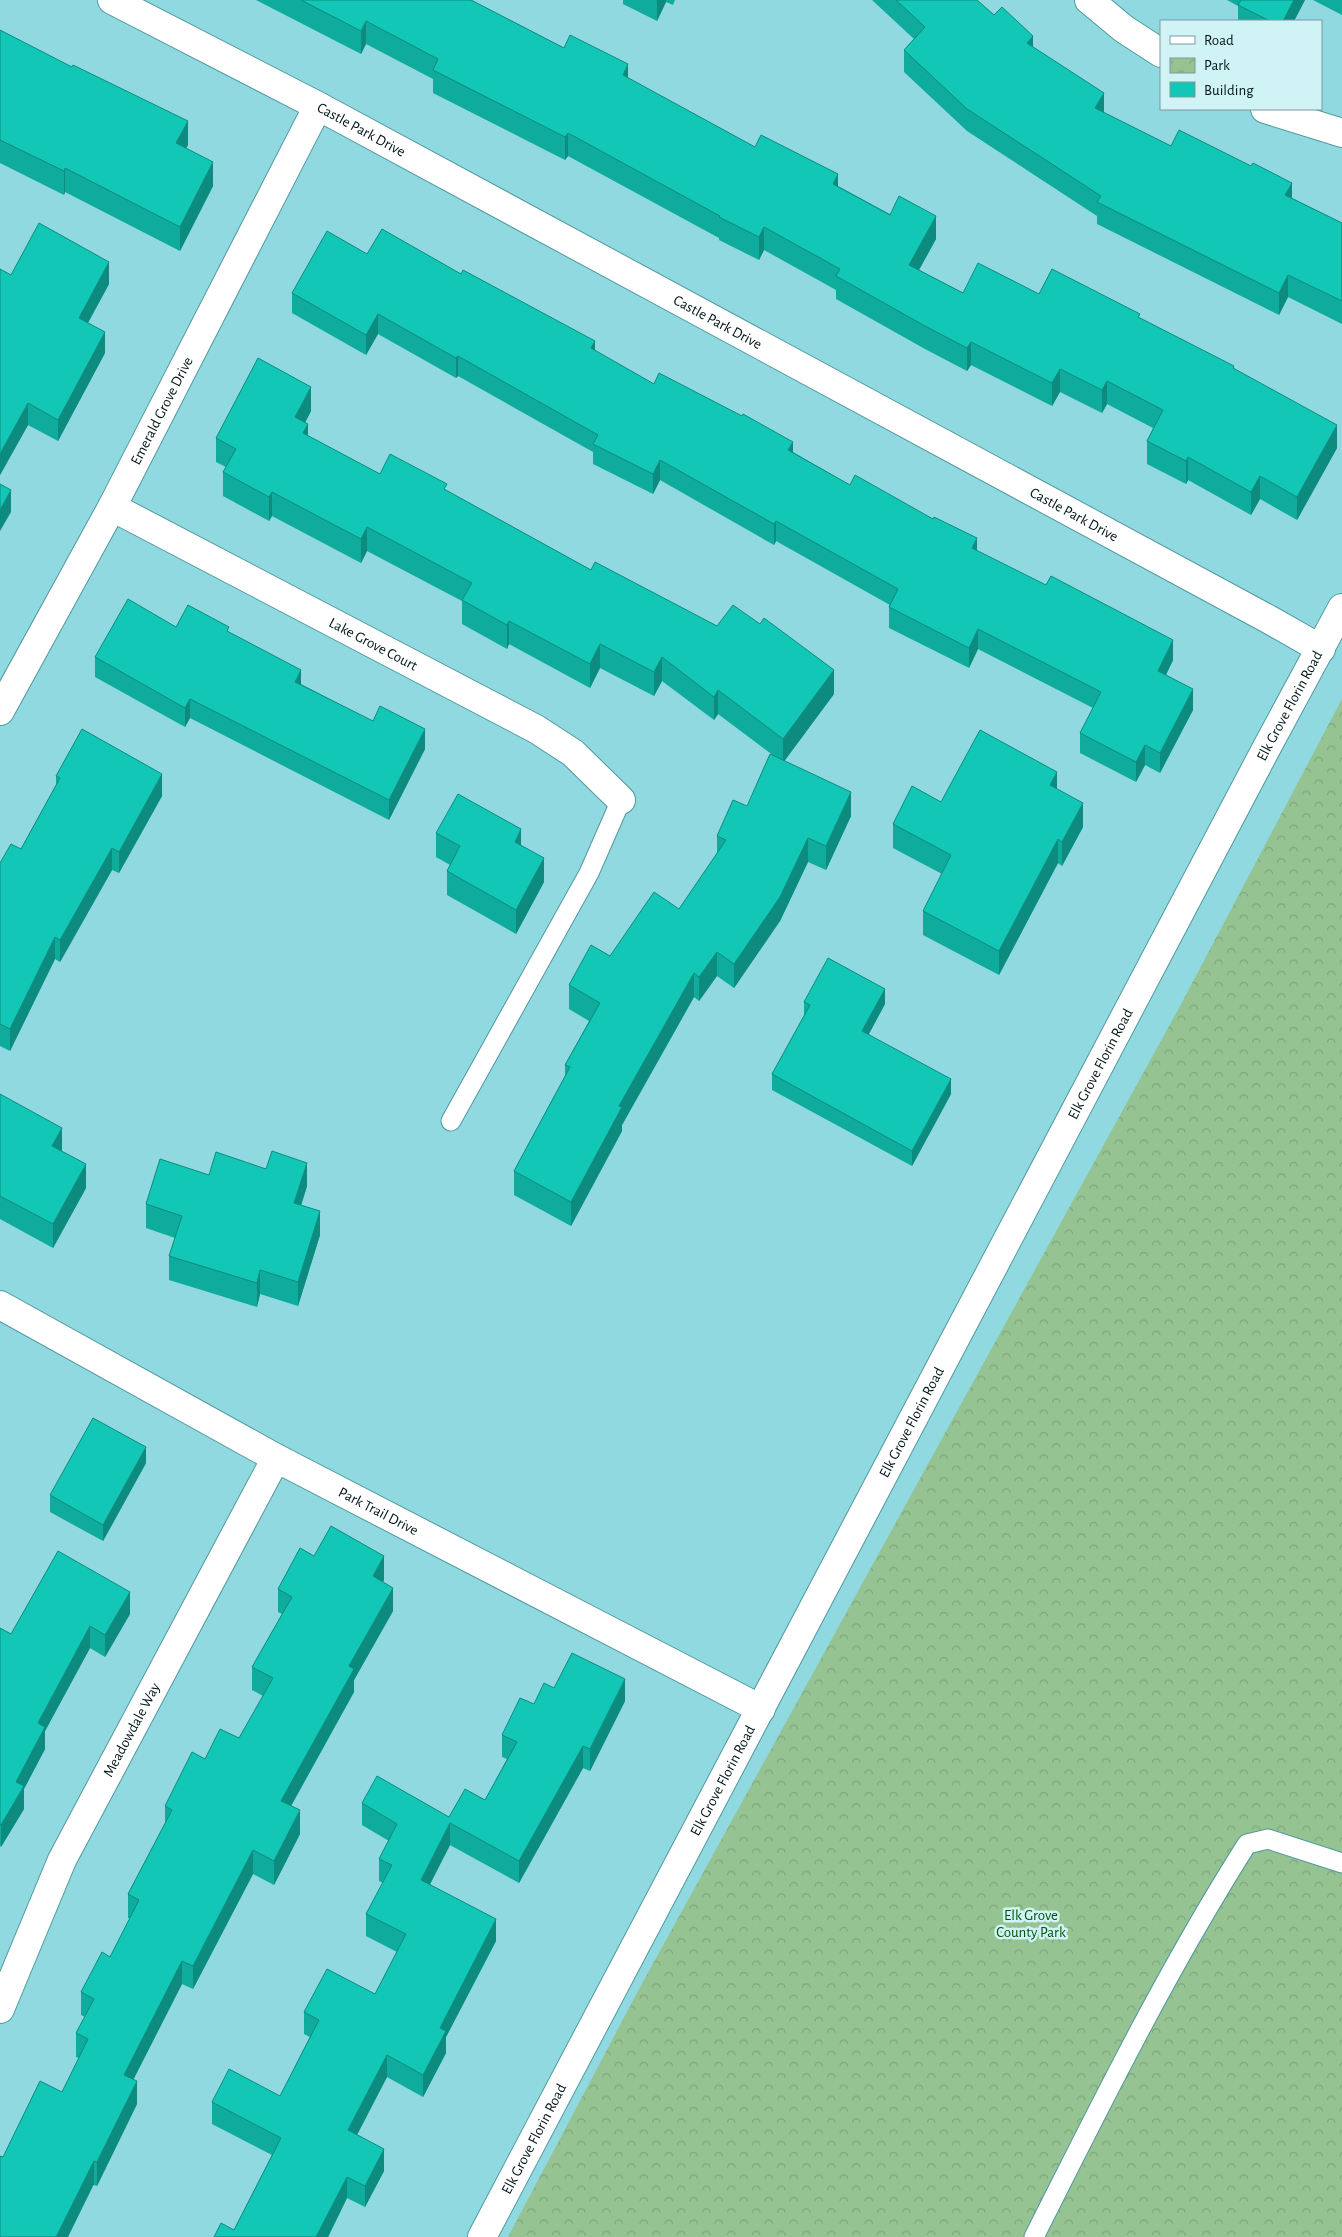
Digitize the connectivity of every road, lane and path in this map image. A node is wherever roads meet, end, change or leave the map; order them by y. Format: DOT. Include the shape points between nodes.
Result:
graph roads {
  1 [pos="112,0"];
  2 [pos="1089,0"];
  3 [pos="1160,52"];
  4 [pos="318,106"];
  5 [pos="1268,110"];
  6 [pos="1342,133"];
  7 [pos="112,507"];
  8 [pos="1342,608"];
  9 [pos="1321,649"];
  10 [pos="0,711"];
  11 [pos="621,800"];
  12 [pos="452,1121"];
  13 [pos="0,1305"];
  14 [pos="276,1458"];
  15 [pos="761,1709"];
  16 [pos="1342,1863"];
  17 [pos="0,2009"];
  18 [pos="482,2237"];
  19 [pos="1034,2237"];
  1 -- 4 [label="street, Castle Park Drive"];
  2 -- 3 [label="street" via="1124,29"];
  4 -- 7 [label="street, Emerald Grove Drive"];
  4 -- 9 [label="street, Castle Park Drive"];
  5 -- 6 [label="street"];
  7 -- 10 [label="street, Emerald Grove Drive"];
  7 -- 11 [label="street, Lake Grove Court" via="536,729 573,753"];
  8 -- 9 [label="street, Elk Grove Florin Road"];
  9 -- 15 [label="street, Elk Grove Florin Road"];
  11 -- 12 [label="lane" via="589,873"];
  13 -- 14 [label="street, Park Trail Drive"];
  14 -- 15 [label="street, Park Trail Drive"];
  14 -- 17 [label="street, Meadowdale Way" via="62,1860"];
  15 -- 18 [label="street, Elk Grove Florin Road"];
  16 -- 19 [label="lane" via="1268,1839 1247,1844 1211,1901 1125,2057"];
}
